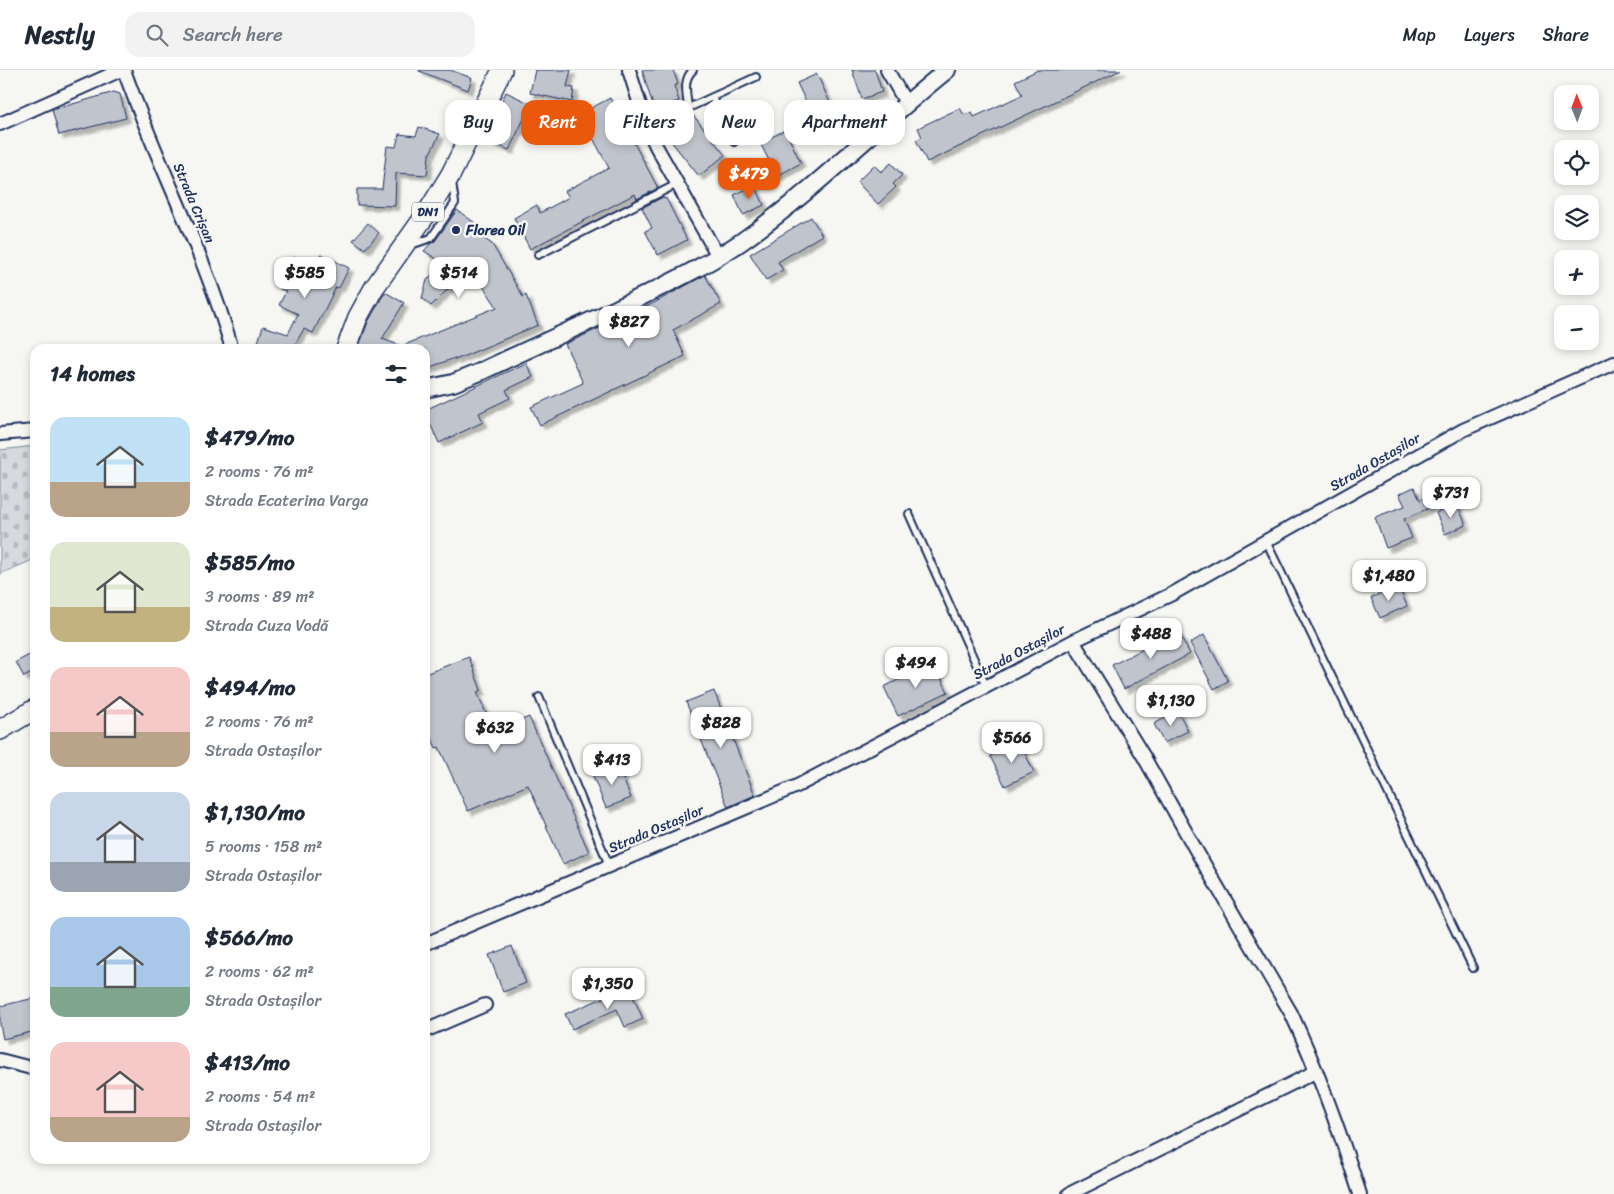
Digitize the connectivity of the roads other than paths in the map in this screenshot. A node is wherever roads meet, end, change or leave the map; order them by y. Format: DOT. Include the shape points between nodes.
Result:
graph roads {
  1 [pos="123,70"];
  2 [pos="502,70"];
  3 [pos="629,70"];
  4 [pos="693,70"];
  5 [pos="887,70"];
  6 [pos="947,70"];
  7 [pos="756,77"];
  8 [pos="712,98"];
  9 [pos="638,100"];
  10 [pos="687,100"];
  11 [pos="906,103"];
  12 [pos="694,106"];
  13 [pos="0,124"];
  14 [pos="656,145"];
  15 [pos="676,184"];
  16 [pos="538,255"];
  17 [pos="718,256"];
  18 [pos="230,344"];
  19 [pos="348,344"];
  20 [pos="1614,363"];
  21 [pos="430,387"];
  22 [pos="30,431"];
  23 [pos="0,434"];
  24 [pos="909,514"];
  25 [pos="1266,541"];
  26 [pos="1073,641"];
  27 [pos="986,686"];
  28 [pos="539,697"];
  29 [pos="30,712"];
  30 [pos="0,730"];
  31 [pos="610,865"];
  32 [pos="430,942"];
  33 [pos="1473,968"];
  34 [pos="485,1005"];
  35 [pos="430,1029"];
  36 [pos="0,1060"];
  37 [pos="30,1068"];
  38 [pos="1315,1068"];
  39 [pos="1069,1194"];
  40 [pos="1360,1194"];
  1 -- 13 [label="street"];
  1 -- 18 [label="street, Strada Crișan" via="198,252"];
  2 -- 19 [label="main road, DN1" via="451,174 374,288"];
  3 -- 9 [label="street"];
  4 -- 10 [label="lane" via="686,80"];
  5 -- 11 [label="street"];
  6 -- 11 [label="main road"];
  7 -- 8 [label="lane"];
  8 -- 12 [label="lane"];
  11 -- 17 [label="main road" via="797,199"];
  14 -- 15 [label="street"];
  15 -- 16 [label="lane"];
  15 -- 17 [label="street"];
  17 -- 21 [label="main road" via="672,282 524,352 453,383"];
  20 -- 25 [label="street, Strada Ostașilor" via="1463,430"];
  22 -- 23 [label="street"];
  24 -- 27 [label="lane"];
  25 -- 26 [label="street, Strada Ostașilor" via="1172,594"];
  25 -- 33 [label="lane"];
  26 -- 27 [label="street, Strada Ostașilor"];
  26 -- 38 [label="street" via="1144,757 1291,1013"];
  27 -- 31 [label="street, Strada Ostașilor" via="797,786"];
  28 -- 31 [label="lane"];
  29 -- 30 [label="main road"];
  31 -- 32 [label="street, Strada Ostașilor"];
  34 -- 35 [label="street"];
  36 -- 37 [label="street"];
  38 -- 39 [label="street" via="1309,1075"];
  38 -- 40 [label="street"];
}
